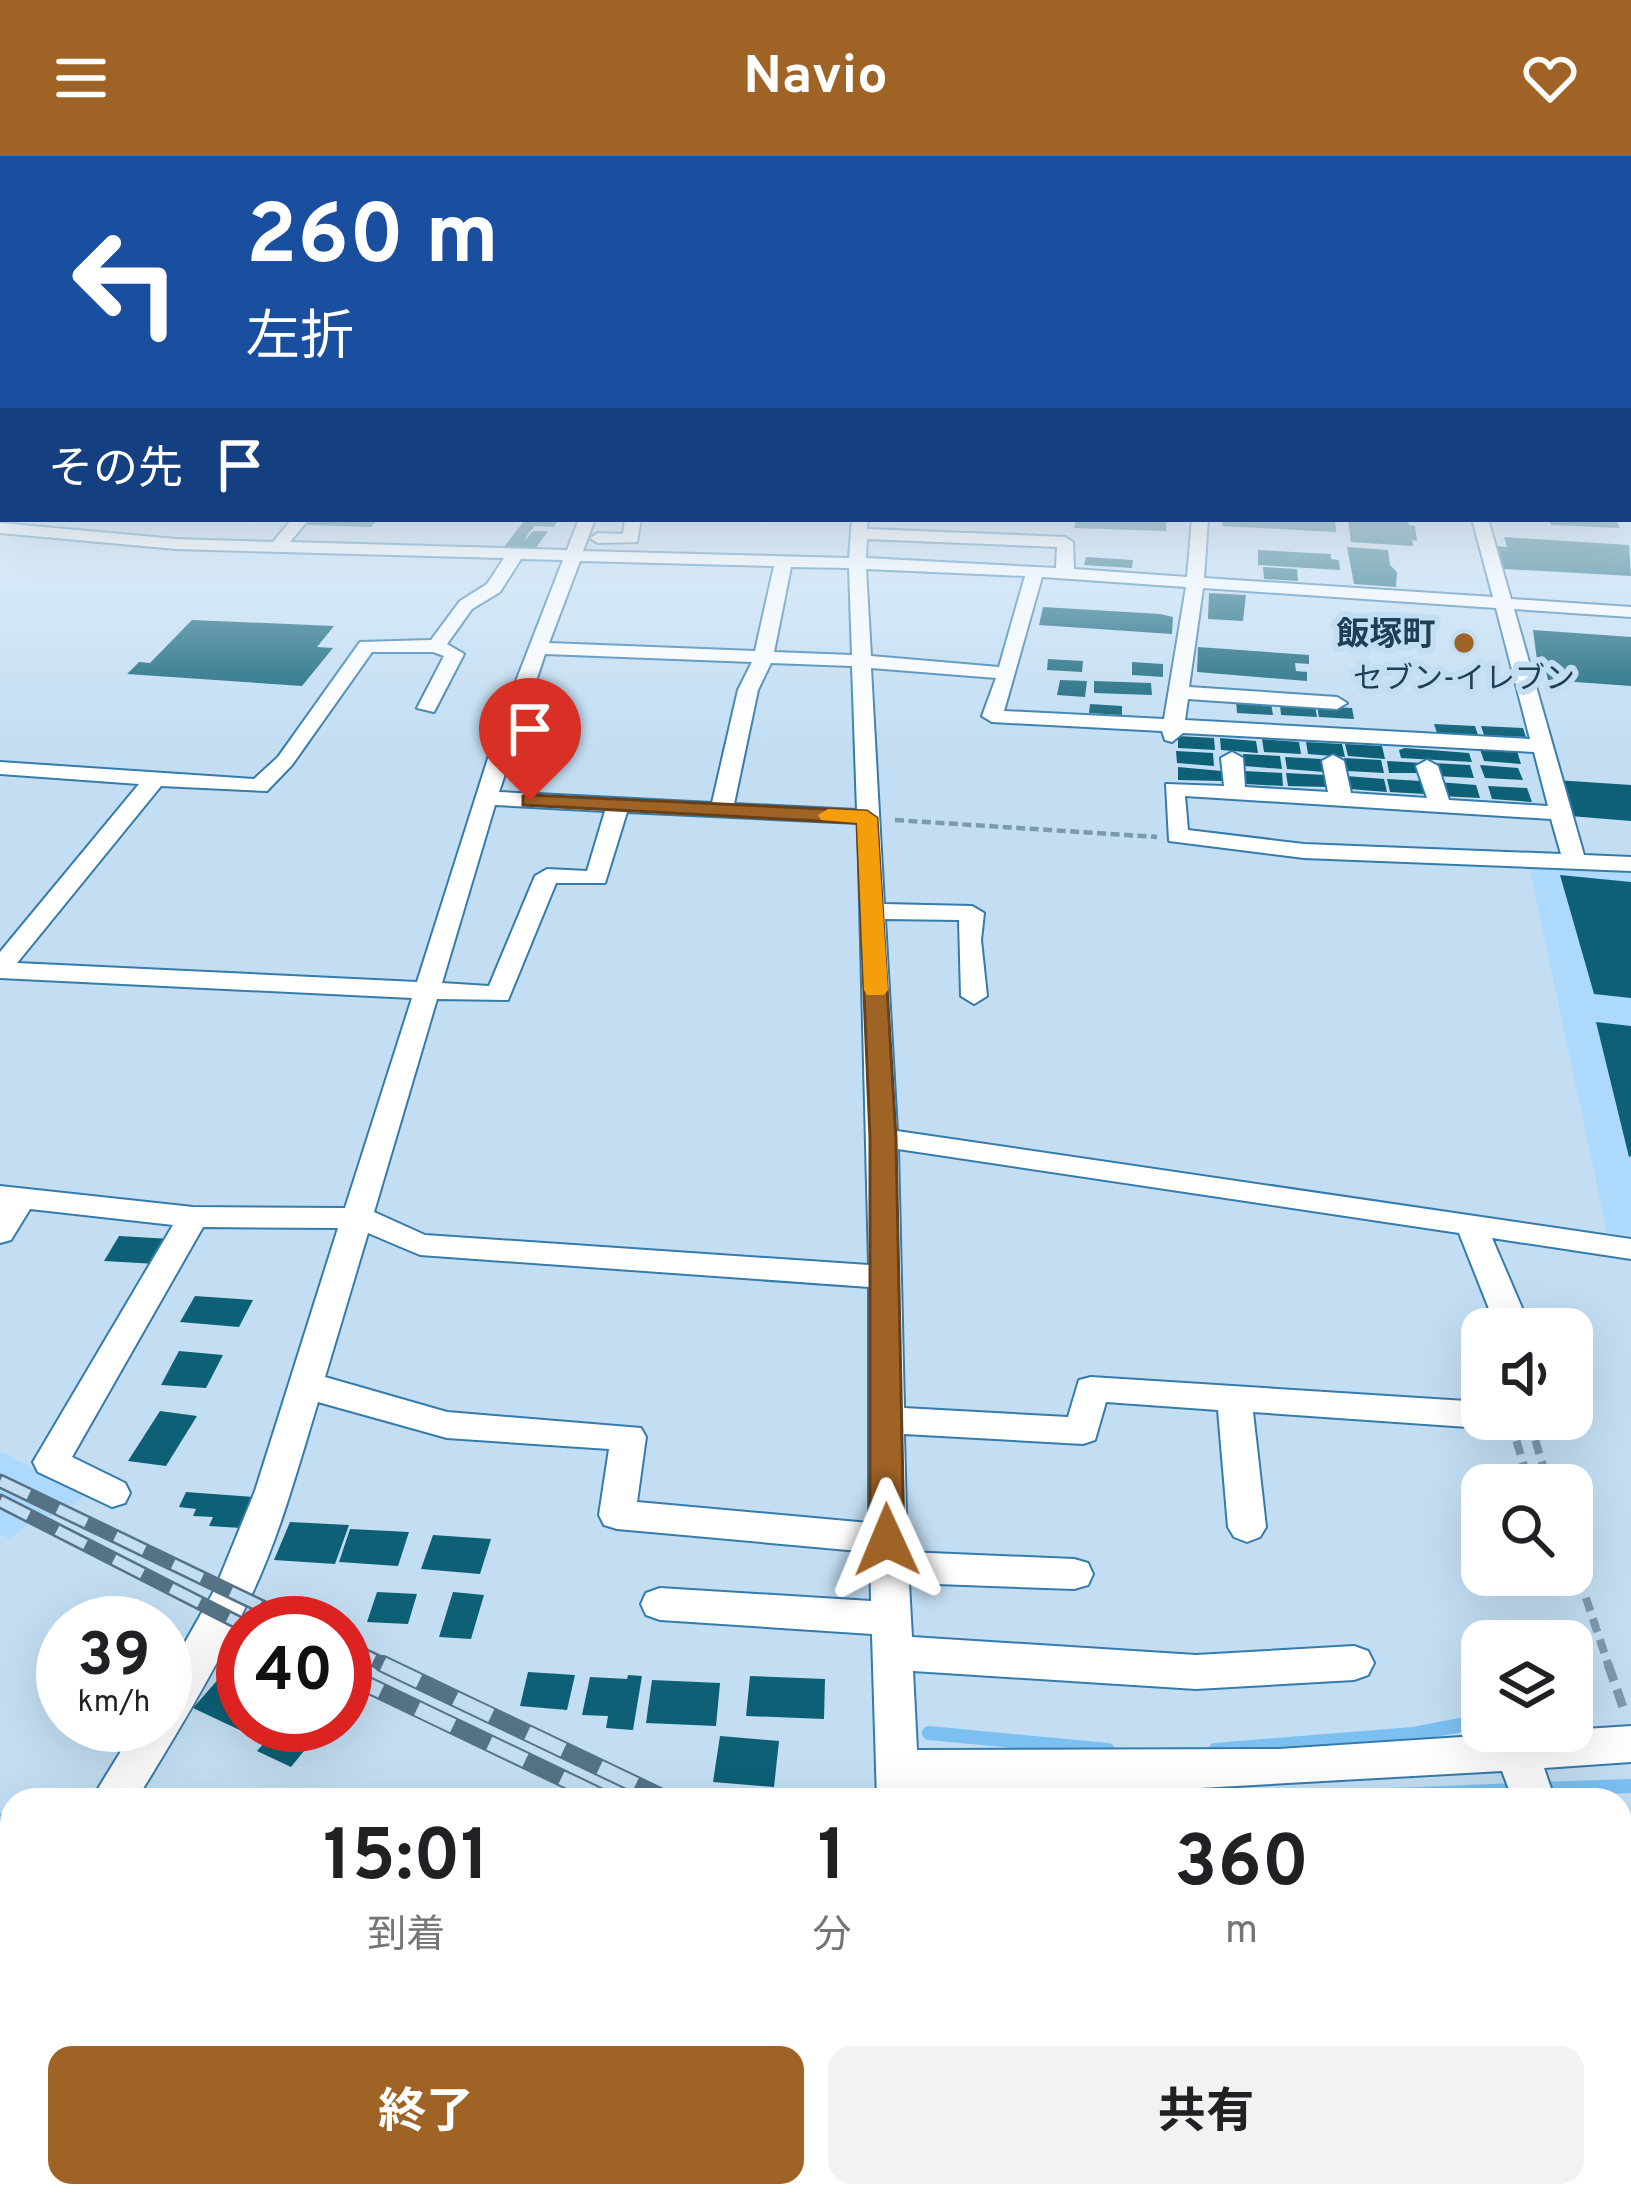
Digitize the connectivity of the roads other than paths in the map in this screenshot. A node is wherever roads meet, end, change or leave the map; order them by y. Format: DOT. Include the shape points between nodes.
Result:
graph roads {
  1 [pos="508,554"];
  2 [pos="516,554"];
  3 [pos="574,554"];
  4 [pos="677,554"];
  5 [pos="810,554"];
  6 [pos="858,554"];
  7 [pos="937,554"];
  8 [pos="1066,554"];
  9 [pos="1197,554"];
  10 [pos="1490,554"];
  11 [pos="783,562"];
  12 [pos="1035,572"];
  13 [pos="1065,574"];
  14 [pos="1195,584"];
  15 [pos="1505,604"];
  16 [pos="1631,612"];
  17 [pos="436,646"];
  18 [pos="539,648"];
  19 [pos="764,657"];
  20 [pos="861,661"];
  21 [pos="1007,673"];
  22 [pos="1179,692"];
  23 [pos="1337,703"];
  24 [pos="427,708"];
  25 [pos="1173,731"];
  26 [pos="1542,746"];
  27 [pos="1232,758"];
  28 [pos="1333,760"];
  29 [pos="1427,766"];
  30 [pos="0,768"];
  31 [pos="154,780"];
  32 [pos="1235,793"];
  33 [pos="486,798"];
  34 [pos="1341,800"];
  35 [pos="618,805"];
  36 [pos="1440,806"];
  37 [pos="722,809"];
  38 [pos="1558,813"];
  39 [pos="867,818"];
  40 [pos="1574,861"];
  41 [pos="1631,864"];
  42 [pos="872,911"];
  43 [pos="0,922"];
  44 [pos="36,924"];
  45 [pos="0,969"];
  46 [pos="426,991"];
  47 [pos="974,996"];
  48 [pos="883,1138"];
  49 [pos="11,1197"];
  50 [pos="194,1216"];
  51 [pos="360,1218"];
  52 [pos="1471,1226"];
  53 [pos="0,1233"];
  54 [pos="1631,1249"];
  55 [pos="884,1277"];
  56 [pos="1505,1308"];
  57 [pos="305,1389"];
  58 [pos="1234,1399"];
  59 [pos="1461,1414"];
  60 [pos="885,1420"];
  61 [pos="112,1493"];
  62 [pos="1246,1527"];
  63 [pos="889,1553"];
  64 [pos="1074,1574"];
  65 [pos="660,1604"];
  66 [pos="894,1636"];
  67 [pos="1354,1664"];
  68 [pos="192,1665"];
  69 [pos="1631,1744"];
  70 [pos="143,1752"];
  71 [pos="1512,1767"];
  72 [pos="897,1786"];
  73 [pos="120,1788"];
  1 -- 2 [label="street"];
  2 -- 17 [label="street"];
  3 -- 18 [label="street"];
  4 -- 11 [label="street"];
  5 -- 11 [label="street"];
  6 -- 20 [label="street"];
  7 -- 12 [label="street"];
  8 -- 13 [label="street"];
  9 -- 14 [label="street"];
  10 -- 15 [label="street"];
  11 -- 19 [label="street"];
  12 -- 13 [label="street"];
  12 -- 21 [label="street"];
  13 -- 14 [label="street"];
  14 -- 15 [label="street"];
  14 -- 22 [label="street"];
  15 -- 16 [label="street"];
  15 -- 26 [label="street"];
  17 -- 24 [label="street" via="455,654"];
  17 -- 31 [label="street" via="367,646 259,786"];
  18 -- 19 [label="street"];
  18 -- 33 [label="street"];
  19 -- 20 [label="street"];
  19 -- 37 [label="street" via="748,690"];
  20 -- 21 [label="street"];
  20 -- 39 [label="street"];
  21 -- 25 [label="street" via="992,716"];
  22 -- 23 [label="street"];
  22 -- 25 [label="street"];
  25 -- 26 [label="street"];
  26 -- 38 [label="street"];
  27 -- 32 [label="street"];
  28 -- 34 [label="street"];
  29 -- 36 [label="street"];
  30 -- 31 [label="street"];
  31 -- 44 [label="street"];
  32 -- 34 [label="street"];
  32 -- 40 [label="street" via="1174,789 1177,836 1304,851"];
  33 -- 35 [label="street"];
  33 -- 46 [label="street"];
  34 -- 36 [label="street"];
  35 -- 37 [label="street"];
  35 -- 46 [label="street" via="597,878 547,876 499,994"];
  36 -- 38 [label="street"];
  37 -- 39 [label="street"];
  38 -- 40 [label="street"];
  39 -- 42 [label="street"];
  40 -- 41 [label="street"];
  42 -- 47 [label="street" via="972,913"];
  42 -- 48 [label="street"];
  43 -- 44 [label="street"];
  44 -- 45 [label="street"];
  45 -- 46 [label="street"];
  46 -- 51 [label="street"];
  48 -- 52 [label="street"];
  48 -- 55 [label="street"];
  49 -- 50 [label="street"];
  49 -- 53 [label="street"];
  50 -- 51 [label="street"];
  50 -- 61 [label="street" via="51,1462"];
  51 -- 55 [label="street" via="420,1245"];
  51 -- 57 [label="street"];
  52 -- 54 [label="street"];
  52 -- 56 [label="street"];
  55 -- 60 [label="street"];
  57 -- 63 [label="street" via="447,1425 628,1437 617,1515"];
  57 -- 68 [label="street" via="251,1553"];
  58 -- 59 [label="street"];
  58 -- 60 [label="street" via="1091,1389 1083,1431"];
  58 -- 62 [label="street"];
  60 -- 63 [label="street"];
  63 -- 64 [label="street"];
  63 -- 66 [label="street"];
  65 -- 66 [label="street"];
  66 -- 67 [label="street" via="1196,1672"];
  66 -- 72 [label="street"];
  69 -- 71 [label="street"];
  70 -- 73 [label="street"];
  71 -- 72 [label="street" via="1347,1764"];
}
